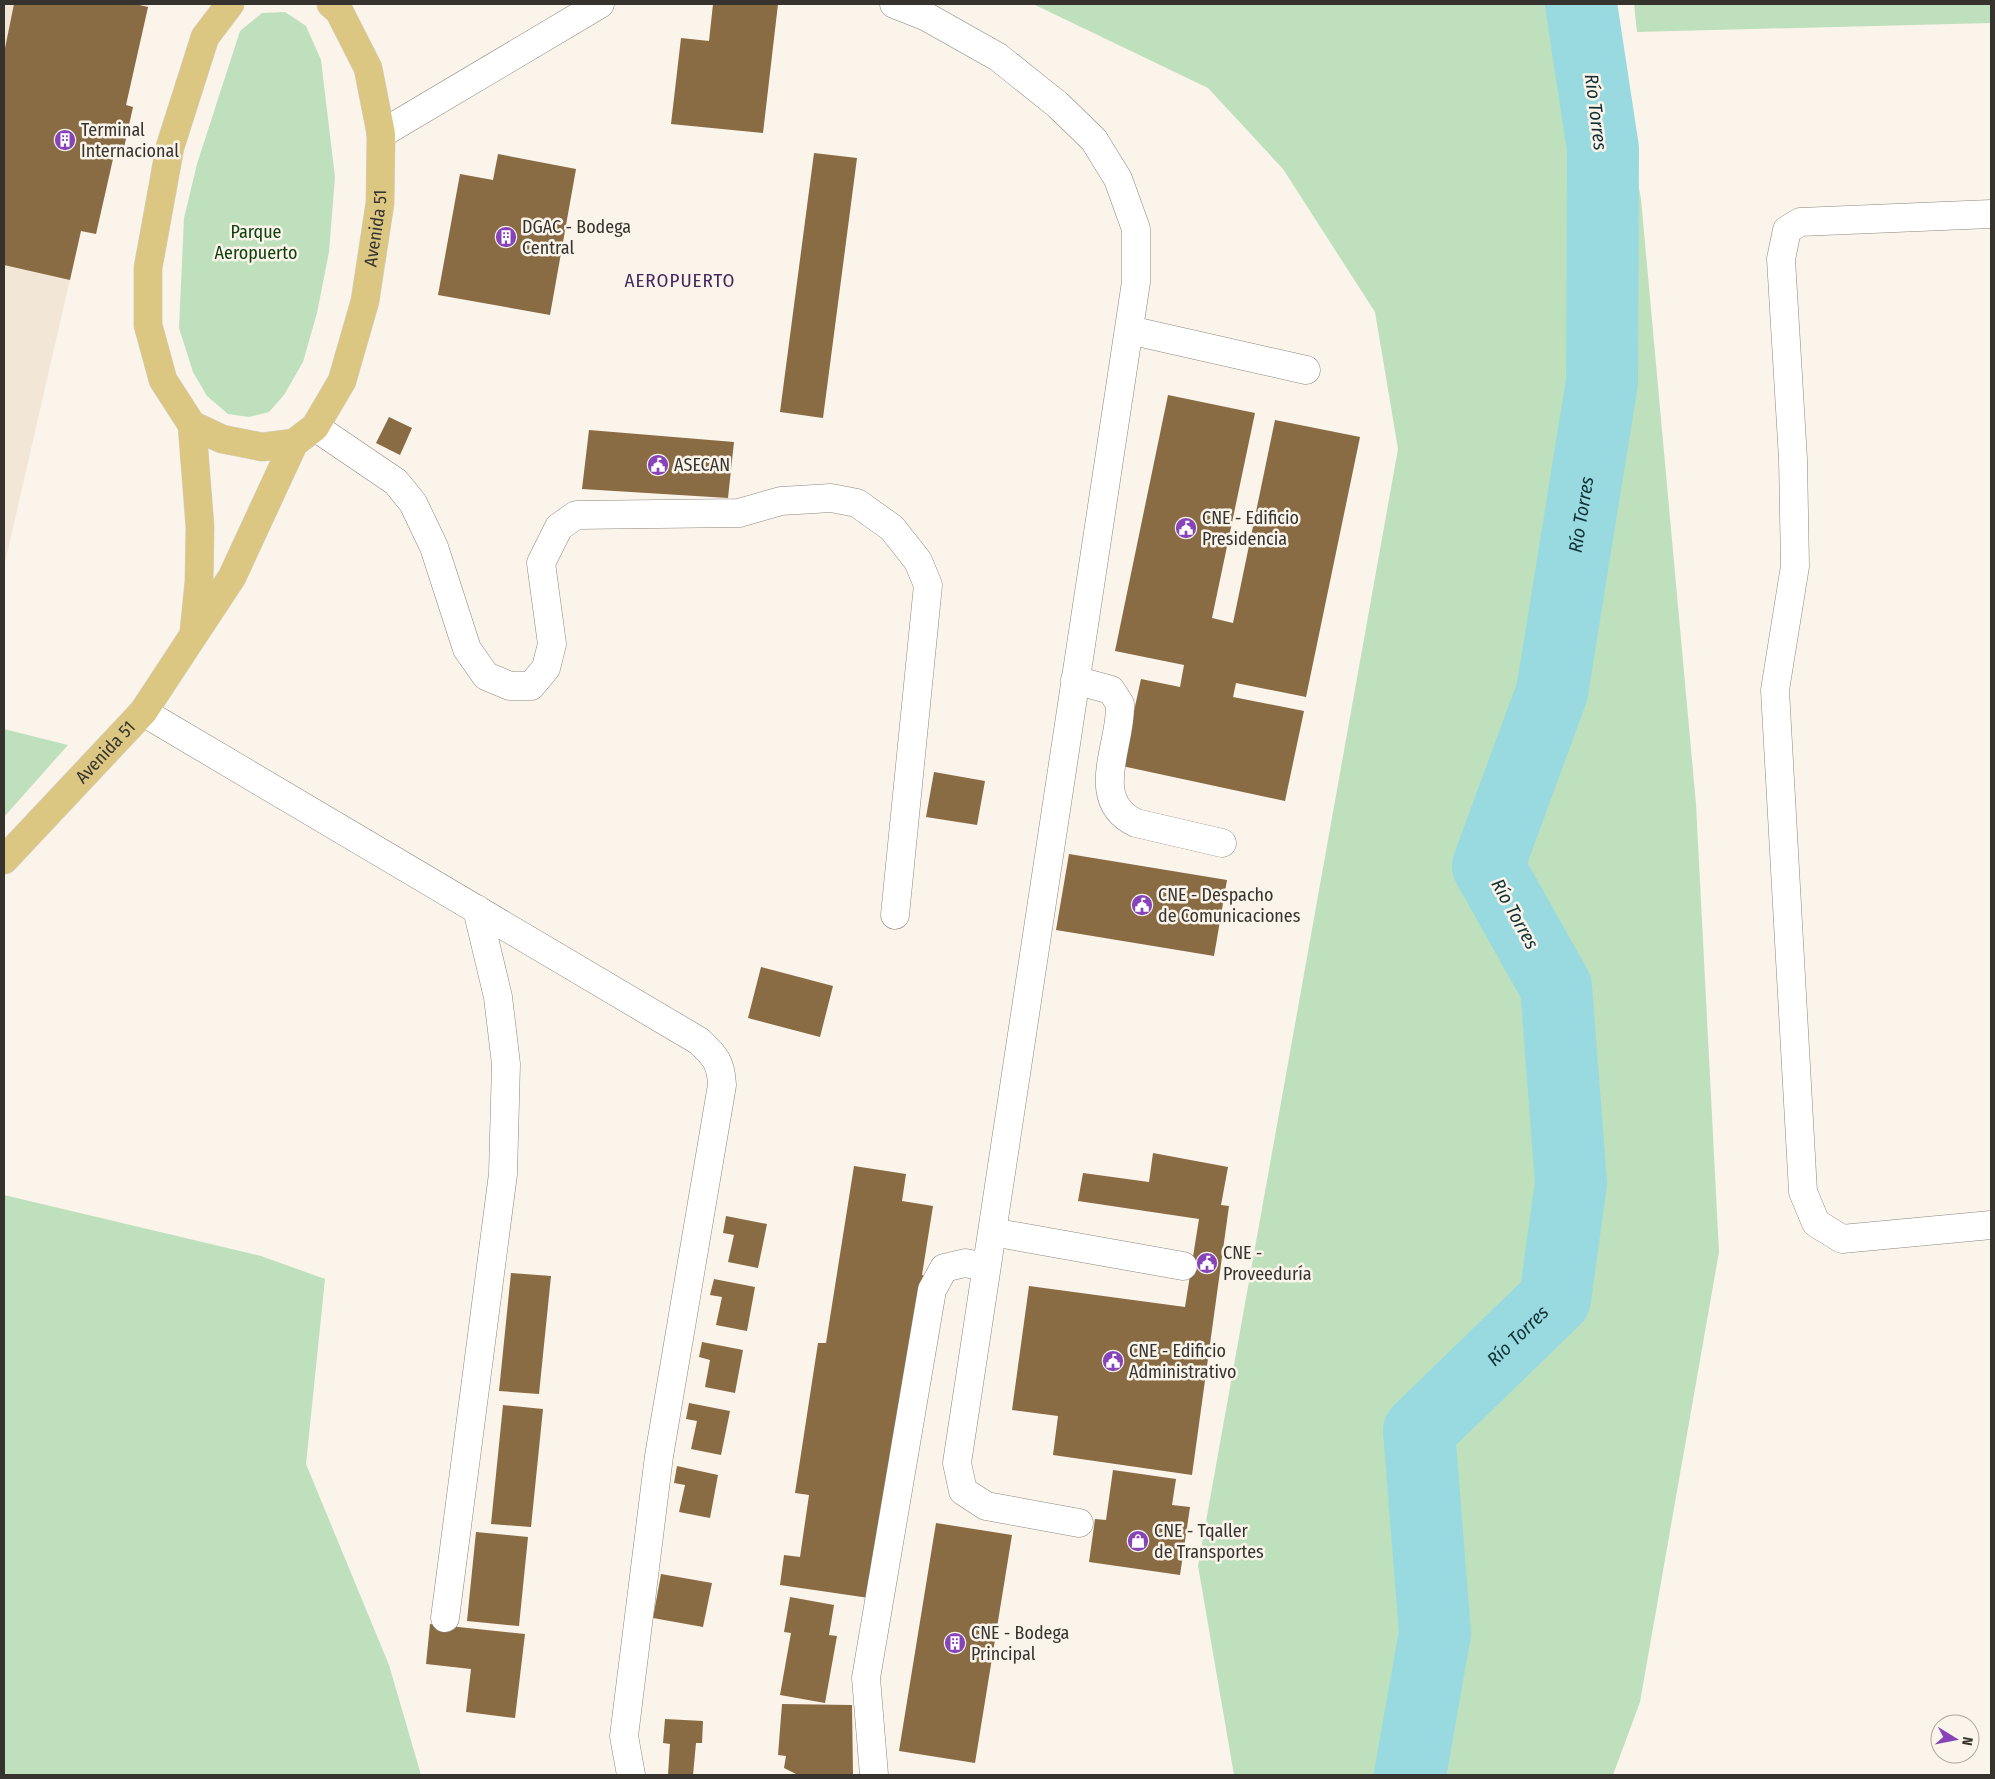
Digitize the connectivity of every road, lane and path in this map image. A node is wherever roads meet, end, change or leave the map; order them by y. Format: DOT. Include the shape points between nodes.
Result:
graph roads {
  1 [pos="230,4"];
  2 [pos="331,4"];
  3 [pos="600,4"];
  4 [pos="894,4"];
  5 [pos="381,134"];
  6 [pos="1991,214"];
  7 [pos="1129,330"];
  8 [pos="1306,370"];
  9 [pos="192,425"];
  10 [pos="304,435"];
  11 [pos="194,634"];
  12 [pos="1075,680"];
  13 [pos="143,712"];
  14 [pos="1222,843"];
  15 [pos="4,860"];
  16 [pos="477,909"];
  17 [pos="895,914"];
  18 [pos="1991,1225"];
  19 [pos="992,1232"];
  20 [pos="1184,1266"];
  21 [pos="986,1267"];
  22 [pos="1079,1523"];
  23 [pos="445,1618"];
  24 [pos="631,1775"];
  25 [pos="874,1775"];
  1 -- 9 [label="main road, Avenida 51" via="205,38 170,147 148,268 148,326 162,380"];
  2 -- 5 [label="main road, Avenida 51" via="339,11 368,68"];
  3 -- 5 [label="lane"];
  4 -- 7 [label="lane" via="927,17 998,57 1058,105 1094,140 1118,179 1136,229 1136,282"];
  5 -- 10 [label="main road, Avenida 51" via="380,203 366,301 342,381"];
  6 -- 18 [label="lane" via="1800,222 1787,230 1781,259 1793,459 1795,566 1775,690 1803,1192 1816,1222 1842,1239"];
  7 -- 8 [label="lane"];
  7 -- 12 [label="lane"];
  9 -- 10 [label="main road" via="222,439 262,447"];
  9 -- 11 [label="main road, Avenida 51" via="200,527"];
  10 -- 11 [label="main road, Avenida 51" via="232,577"];
  10 -- 17 [label="lane" via="396,482 413,503 434,547 467,649 486,676 510,686 531,686 546,668 552,644 541,563 559,527 576,515 739,513 781,501 831,498 857,503 892,528 918,561 928,585"];
  11 -- 13 [label="main road, Avenida 51"];
  12 -- 14 [label="lane" via="1111,690 1120,704 1109,784 1117,810 1136,823"];
  12 -- 19 [label="lane"];
  13 -- 15 [label="main road, Avenida 51"];
  13 -- 16 [label="lane"];
  16 -- 23 [label="lane" via="498,997 506,1064 503,1174"];
  16 -- 24 [label="lane" via="699,1041 714,1055 721,1068 722,1085 656,1475 624,1736"];
  19 -- 20 [label="lane"];
  19 -- 21 [label="lane"];
  21 -- 22 [label="lane" via="957,1463 963,1490 986,1506"];
  21 -- 25 [label="lane" via="965,1263 944,1268 932,1290 866,1678"];
}
